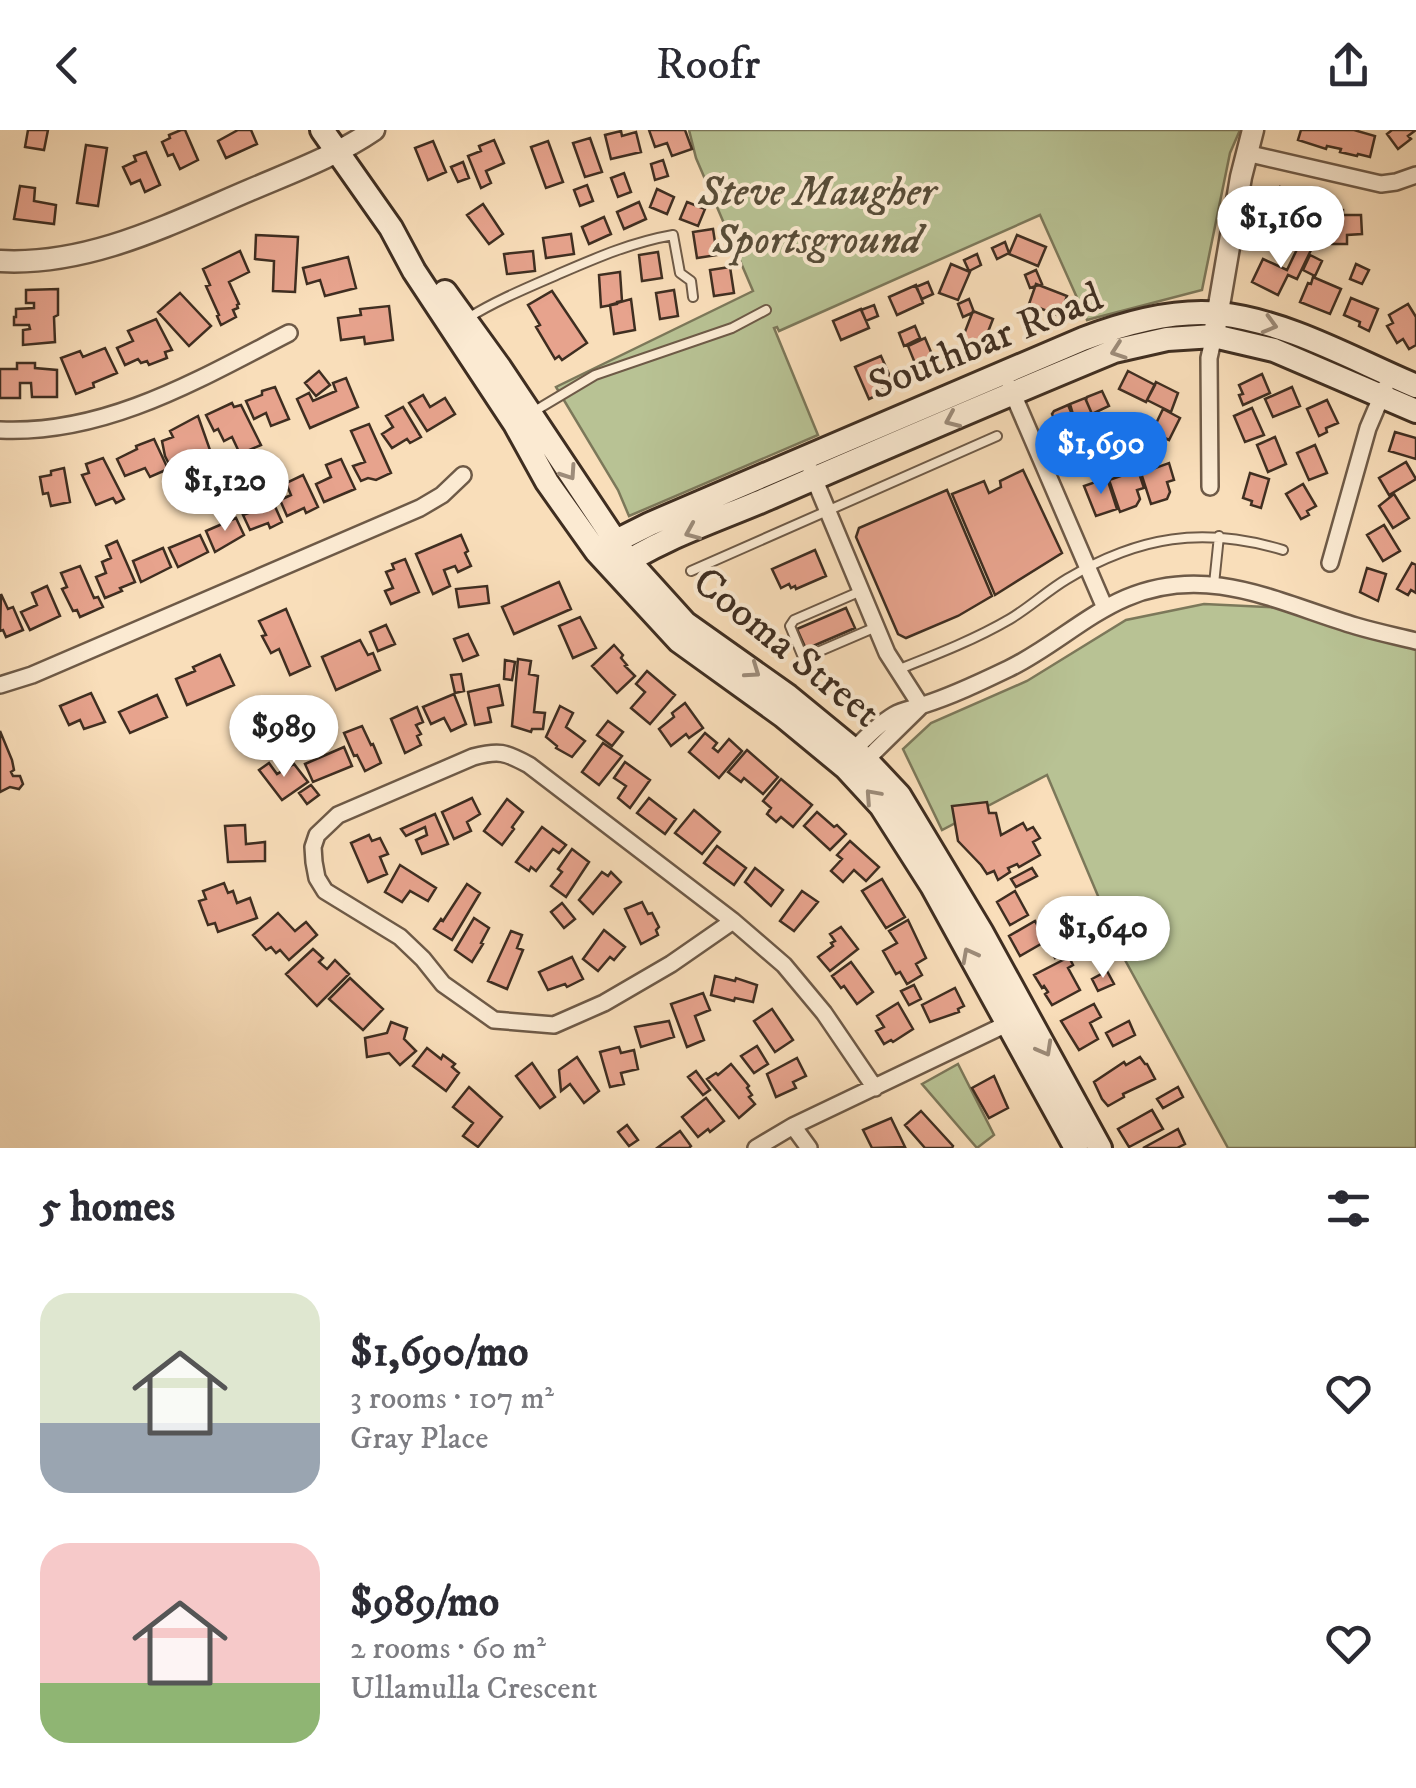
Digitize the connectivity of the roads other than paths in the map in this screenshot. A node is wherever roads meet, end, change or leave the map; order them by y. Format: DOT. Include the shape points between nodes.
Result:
graph roads {
  1 [pos="322,130"];
  2 [pos="374,130"];
  3 [pos="1253,130"];
  4 [pos="338,152"];
  5 [pos="1246,153"];
  6 [pos="1416,175"];
  7 [pos="0,261"];
  8 [pos="693,296"];
  9 [pos="766,310"];
  10 [pos="459,323"];
  11 [pos="1215,325"];
  12 [pos="288,333"];
  13 [pos="1391,375"];
  14 [pos="1008,383"];
  15 [pos="1416,386"];
  16 [pos="1380,397"];
  17 [pos="1416,411"];
  18 [pos="522,419"];
  19 [pos="0,430"];
  20 [pos="997,436"];
  21 [pos="810,468"];
  22 [pos="463,475"];
  23 [pos="1210,488"];
  24 [pos="827,510"];
  25 [pos="1219,536"];
  26 [pos="1283,550"];
  27 [pos="613,556"];
  28 [pos="1330,563"];
  29 [pos="1088,568"];
  30 [pos="691,571"];
  31 [pos="1214,584"];
  32 [pos="861,591"];
  33 [pos="1105,608"];
  34 [pos="876,627"];
  35 [pos="1416,641"];
  36 [pos="897,670"];
  37 [pos="0,685"];
  38 [pos="921,706"];
  39 [pos="855,759"];
  40 [pos="733,921"];
  41 [pos="1016,1020"];
  42 [pos="875,1088"];
  43 [pos="793,1126"];
  44 [pos="756,1148"];
  45 [pos="808,1148"];
  46 [pos="1076,1148"];
  47 [pos="1100,1148"];
  1 -- 4 [label="main road, Cooma Street"];
  2 -- 4 [label="street"];
  3 -- 5 [label="street"];
  4 -- 7 [label="street" via="91,252"];
  4 -- 10 [label="main road, Cooma Street"];
  5 -- 6 [label="street" via="1381,184"];
  5 -- 11 [label="street"];
  8 -- 10 [label="lane" via="691,281 680,273 673,235 608,253"];
  9 -- 18 [label="lane" via="596,376"];
  10 -- 18 [label="main road, Cooma Street"];
  11 -- 13 [label="main road, Southbar Road, one-way" via="1292,332"];
  11 -- 14 [label="main road, Southbar Road"];
  11 -- 16 [label="main road, Southbar Road"];
  11 -- 23 [label="street"];
  12 -- 19 [label="street" via="165,396 75,425"];
  13 -- 15 [label="main road, Southbar Road"];
  13 -- 16 [label="street"];
  14 -- 21 [label="main road, Southbar Road"];
  14 -- 29 [label="street"];
  16 -- 17 [label="main road, Southbar Road"];
  16 -- 28 [label="street"];
  18 -- 27 [label="main road, Cooma Street" via="547,482"];
  20 -- 24 [label="lane"];
  21 -- 24 [label="street"];
  21 -- 27 [label="main road, Southbar Road" via="650,524"];
  22 -- 37 [label="street" via="420,508"];
  24 -- 30 [label="lane"];
  24 -- 32 [label="street"];
  25 -- 26 [label="lane"];
  25 -- 29 [label="lane" via="1166,540"];
  25 -- 31 [label="lane"];
  27 -- 39 [label="main road, Cooma Street" via="679,641"];
  29 -- 33 [label="street"];
  29 -- 36 [label="lane" via="976,638"];
  31 -- 33 [label="street" via="1159,588"];
  31 -- 35 [label="street"];
  32 -- 34 [label="street"];
  32 -- 34 [label="lane" via="794,620 790,626 802,655"];
  33 -- 38 [label="street" via="1017,665"];
  34 -- 36 [label="street"];
  36 -- 38 [label="street"];
  38 -- 39 [label="street"];
  39 -- 41 [label="main road, Cooma Street" via="898,796 982,933"];
  40 -- 40 [label="street" via="504,752 473,757 338,815 313,847 326,891 400,937 443,984 494,1020 554,1024 604,1003"];
  40 -- 42 [label="street" via="784,965"];
  41 -- 42 [label="street"];
  41 -- 46 [label="main road, Cooma Street"];
  41 -- 47 [label="main road, Cooma Street, one-way"];
  42 -- 43 [label="street"];
  43 -- 44 [label="street"];
  43 -- 45 [label="street"];
}
